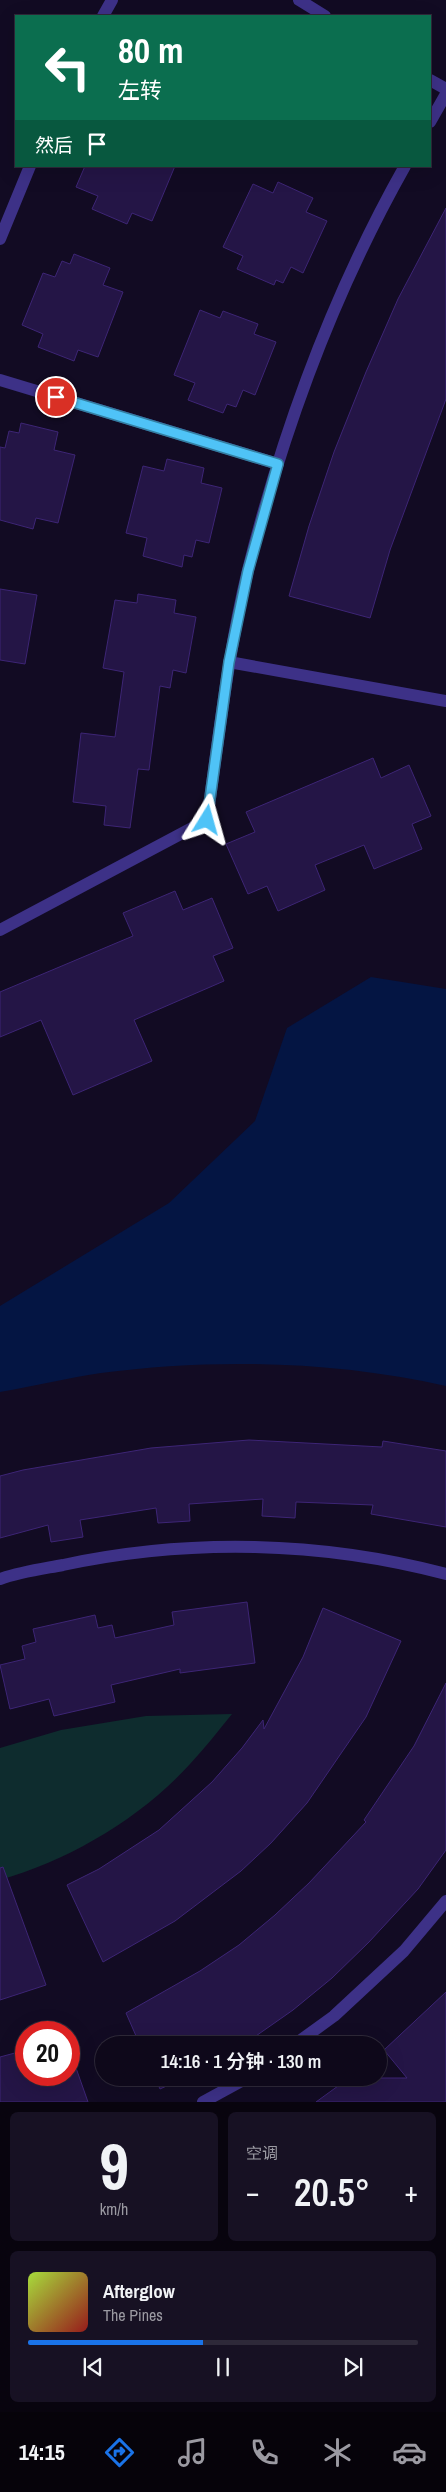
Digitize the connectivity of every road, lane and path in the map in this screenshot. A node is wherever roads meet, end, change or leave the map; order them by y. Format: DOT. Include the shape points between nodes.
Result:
graph roads {
  1 [pos="112,0"];
  2 [pos="299,0"];
  3 [pos="103,15"];
  4 [pos="323,15"];
  5 [pos="431,81"];
  6 [pos="446,90"];
  7 [pos="446,94"];
  8 [pos="431,120"];
  9 [pos="30,167"];
  10 [pos="404,167"];
  11 [pos="0,239"];
  12 [pos="0,380"];
  13 [pos="278,464"];
  14 [pos="229,662"];
  15 [pos="446,701"];
  16 [pos="0,930"];
  17 [pos="446,1574"];
  18 [pos="0,1579"];
  19 [pos="446,1901"];
  20 [pos="306,2036"];
  21 [pos="233,2086"];
  22 [pos="204,2102"];
  1 -- 3 [label="lane"];
  2 -- 4 [label="lane"];
  5 -- 6 [label="lane"];
  7 -- 8 [label="lane"];
  9 -- 11 [label="lane"];
  10 -- 13 [label="lane" via="329,323"];
  12 -- 13 [label="lane"];
  13 -- 14 [label="lane" via="248,571"];
  14 -- 15 [label="lane"];
  14 -- 16 [label="lane" via="207,820"];
  17 -- 18 [label="lane" via="402,1562 304,1548 204,1546 106,1556"];
  19 -- 20 [label="lane" via="404,1951 334,2016"];
  21 -- 22 [label="lane"];
}
